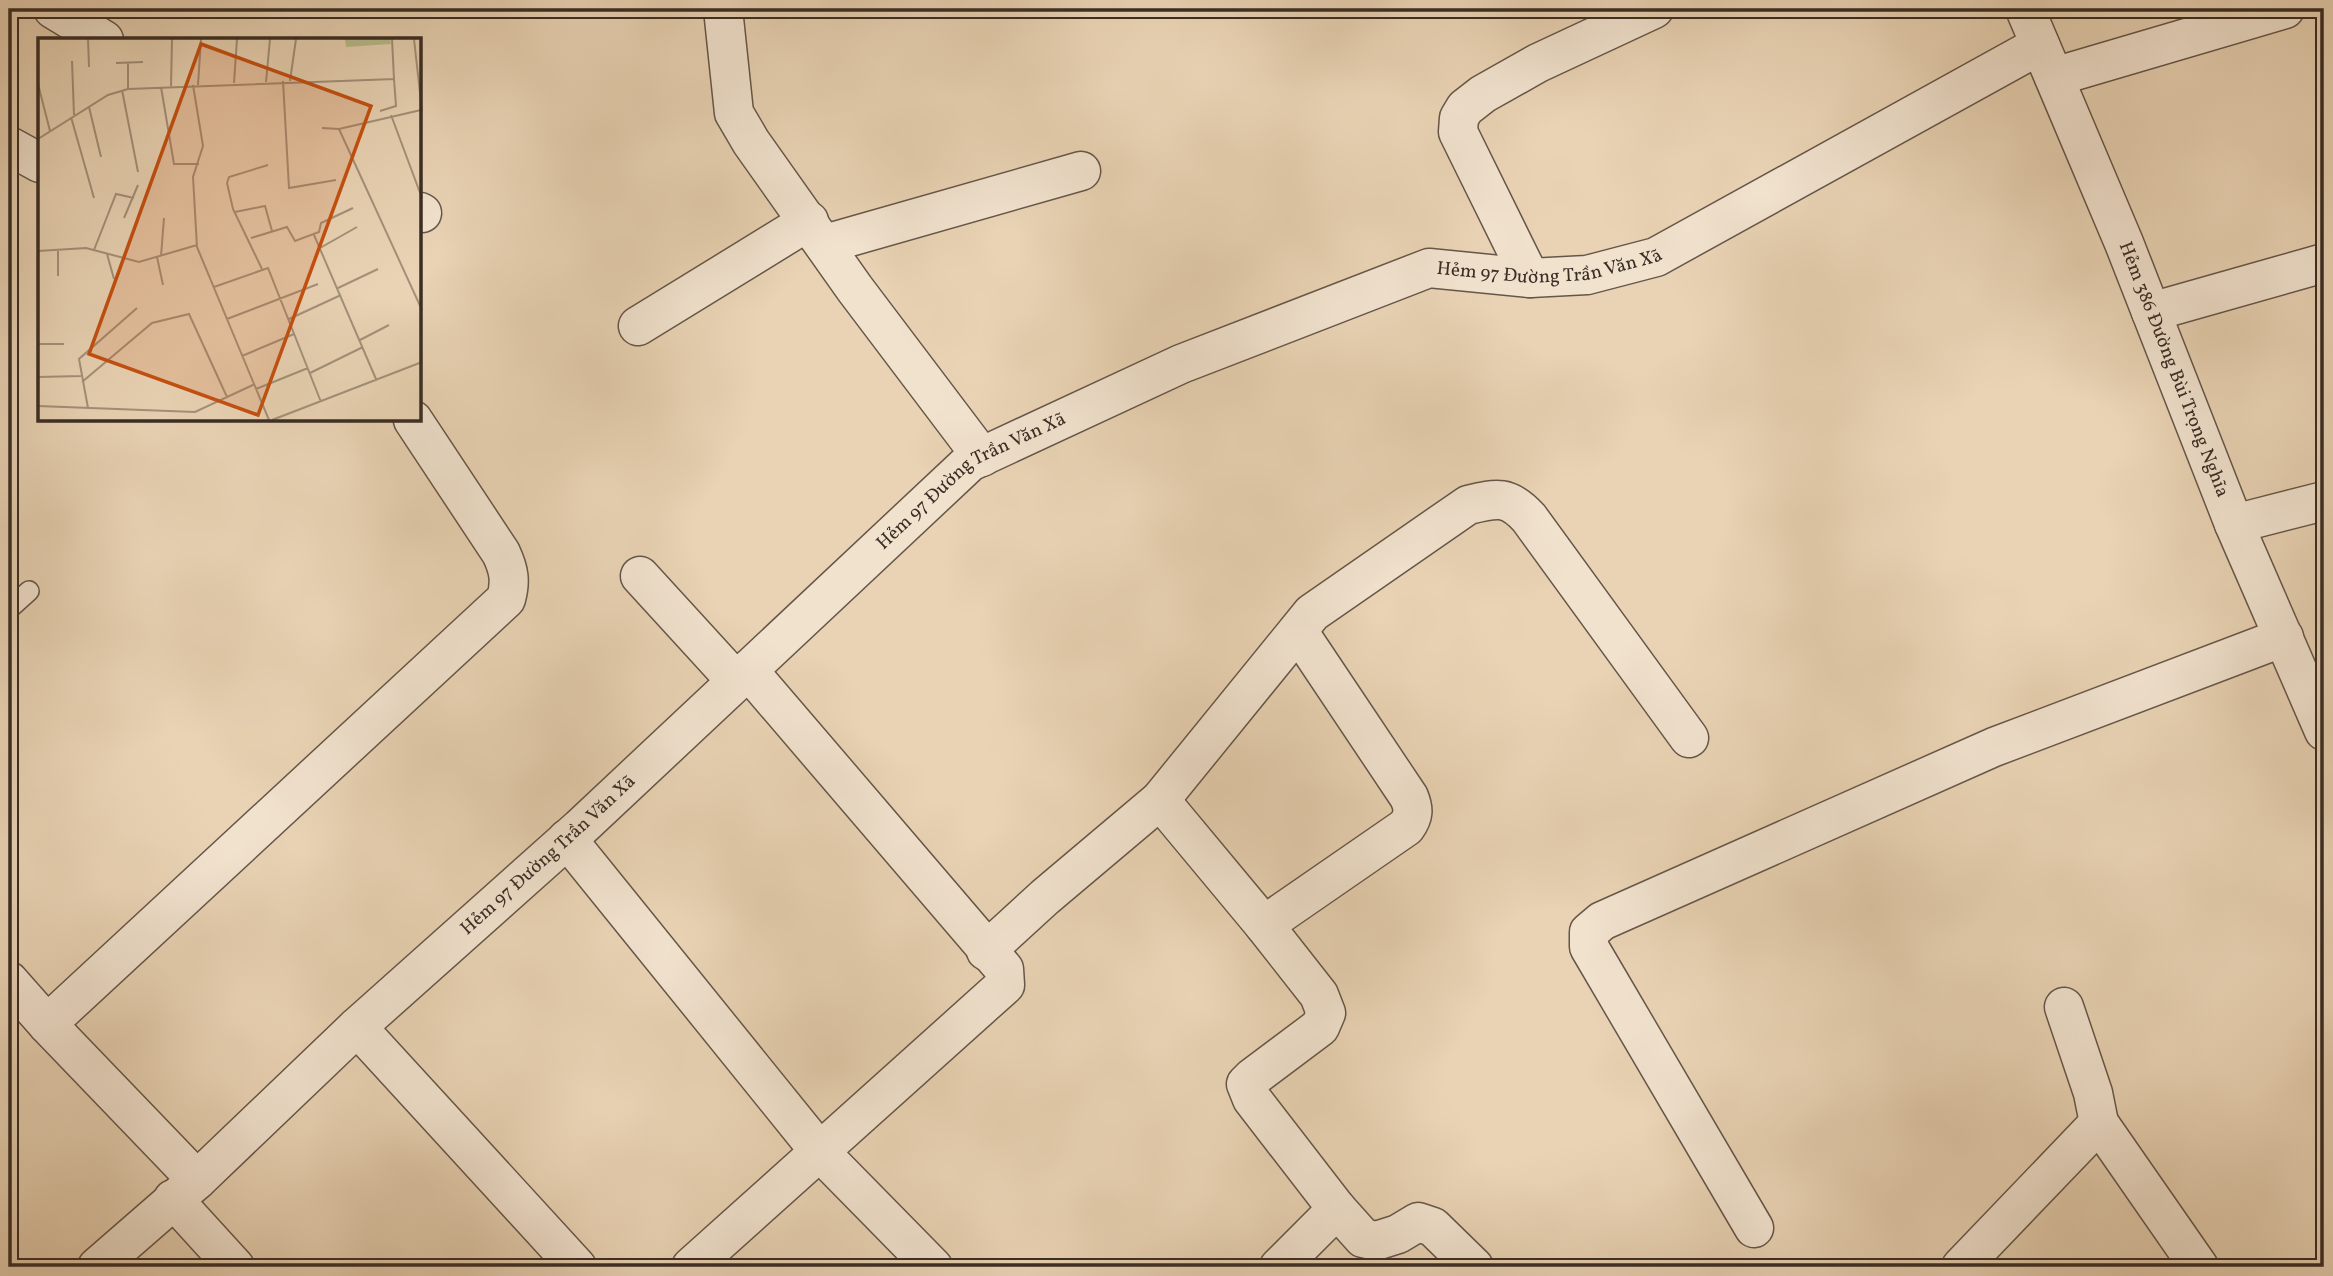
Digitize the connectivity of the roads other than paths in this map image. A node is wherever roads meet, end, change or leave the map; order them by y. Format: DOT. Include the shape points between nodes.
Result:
graph roads {
  1 [pos="53,9"];
  2 [pos="723,9"];
  3 [pos="1654,9"];
  4 [pos="2025,9"];
  5 [pos="2285,9"];
  6 [pos="101,38"];
  7 [pos="2047,61"];
  8 [pos="9,146"];
  9 [pos="38,162"];
  10 [pos="1081,171"];
  11 [pos="817,232"];
  12 [pos="2324,263"];
  13 [pos="1530,278"];
  14 [pos="2151,312"];
  15 [pos="638,326"];
  16 [pos="414,422"];
  17 [pos="982,457"];
  18 [pos="2324,501"];
  19 [pos="2234,524"];
  20 [pos="640,576"];
  21 [pos="29,591"];
  22 [pos="9,609"];
  23 [pos="1298,631"];
  24 [pos="2284,637"];
  25 [pos="742,676"];
  26 [pos="2313,676"];
  27 [pos="2324,731"];
  28 [pos="1689,738"];
  29 [pos="1160,800"];
  30 [pos="567,839"];
  31 [pos="1264,925"];
  32 [pos="986,951"];
  33 [pos="9,981"];
  34 [pos="2064,1007"];
  35 [pos="47,1024"];
  36 [pos="357,1027"];
  37 [pos="2099,1123"];
  38 [pos="820,1152"];
  39 [pos="185,1189"];
  40 [pos="1337,1209"];
  41 [pos="1754,1228"];
  42 [pos="714,1260"];
  43 [pos="97,1267"];
  44 [pos="234,1267"];
  45 [pos="577,1267"];
  46 [pos="933,1267"];
  47 [pos="1279,1267"];
  48 [pos="1474,1267"];
  49 [pos="1961,1267"];
  50 [pos="2199,1267"];
  1 -- 6 [label="street"];
  2 -- 11 [label="street" via="734,113"];
  3 -- 13 [label="street" via="1538,63 1483,94 1459,118 1458,132"];
  4 -- 7 [label="street, Hẻm 386 Đường Bùi Trọng Nghĩa"];
  5 -- 7 [label="street, Hẻm 97 Đường Trần Văn Xã"];
  7 -- 13 [label="street, Hẻm 97 Đường Trần Văn Xã" via="1656,257 1587,275"];
  7 -- 14 [label="street, Hẻm 386 Đường Bùi Trọng Nghĩa"];
  8 -- 9 [label="street"];
  10 -- 11 [label="street"];
  11 -- 15 [label="street"];
  11 -- 17 [label="street"];
  12 -- 14 [label="street"];
  13 -- 17 [label="street, Hẻm 97 Đường Trần Văn Xã" via="1429,268 1181,364"];
  14 -- 19 [label="street, Hẻm 386 Đường Bùi Trọng Nghĩa"];
  16 -- 35 [label="street" via="501,553 510,583 506,599"];
  17 -- 25 [label="street, Hẻm 97 Đường Trần Văn Xã" via="970,462"];
  18 -- 19 [label="street"];
  19 -- 24 [label="street, Hẻm 386 Đường Bùi Trọng Nghĩa"];
  20 -- 25 [label="street"];
  21 -- 22 [label="lane"];
  23 -- 28 [label="street" via="1312,613 1468,505 1497,498 1516,504 1529,518"];
  23 -- 29 [label="street"];
  23 -- 31 [label="street" via="1409,797 1413,818"];
  24 -- 26 [label="street, Hẻm 386 Đường Bùi Trọng Nghĩa"];
  24 -- 41 [label="street" via="1994,747 1602,921 1589,932 1589,947"];
  25 -- 30 [label="street, Hẻm 97 Đường Trần Văn Xã"];
  25 -- 32 [label="street"];
  26 -- 27 [label="street, Hẻm 386 Đường Bùi Trọng Nghĩa"];
  29 -- 31 [label="street"];
  29 -- 32 [label="street"];
  30 -- 36 [label="street, Hẻm 97 Đường Trần Văn Xã"];
  30 -- 38 [label="street"];
  31 -- 40 [label="street" via="1319,995 1326,1013 1320,1027 1246,1084 1252,1099"];
  32 -- 38 [label="street" via="1004,969 1005,985"];
  33 -- 35 [label="street"];
  34 -- 37 [label="street"];
  35 -- 39 [label="street"];
  36 -- 39 [label="street, Hẻm 97 Đường Trần Văn Xã"];
  36 -- 45 [label="street"];
  37 -- 49 [label="street"];
  37 -- 50 [label="street"];
  38 -- 42 [label="street"];
  38 -- 46 [label="street"];
  39 -- 43 [label="street, Hẻm 97 Đường Trần Văn Xã"];
  39 -- 44 [label="street"];
  40 -- 47 [label="street"];
  40 -- 48 [label="street" via="1363,1238 1376,1241 1419,1222 1433,1227"];
}
